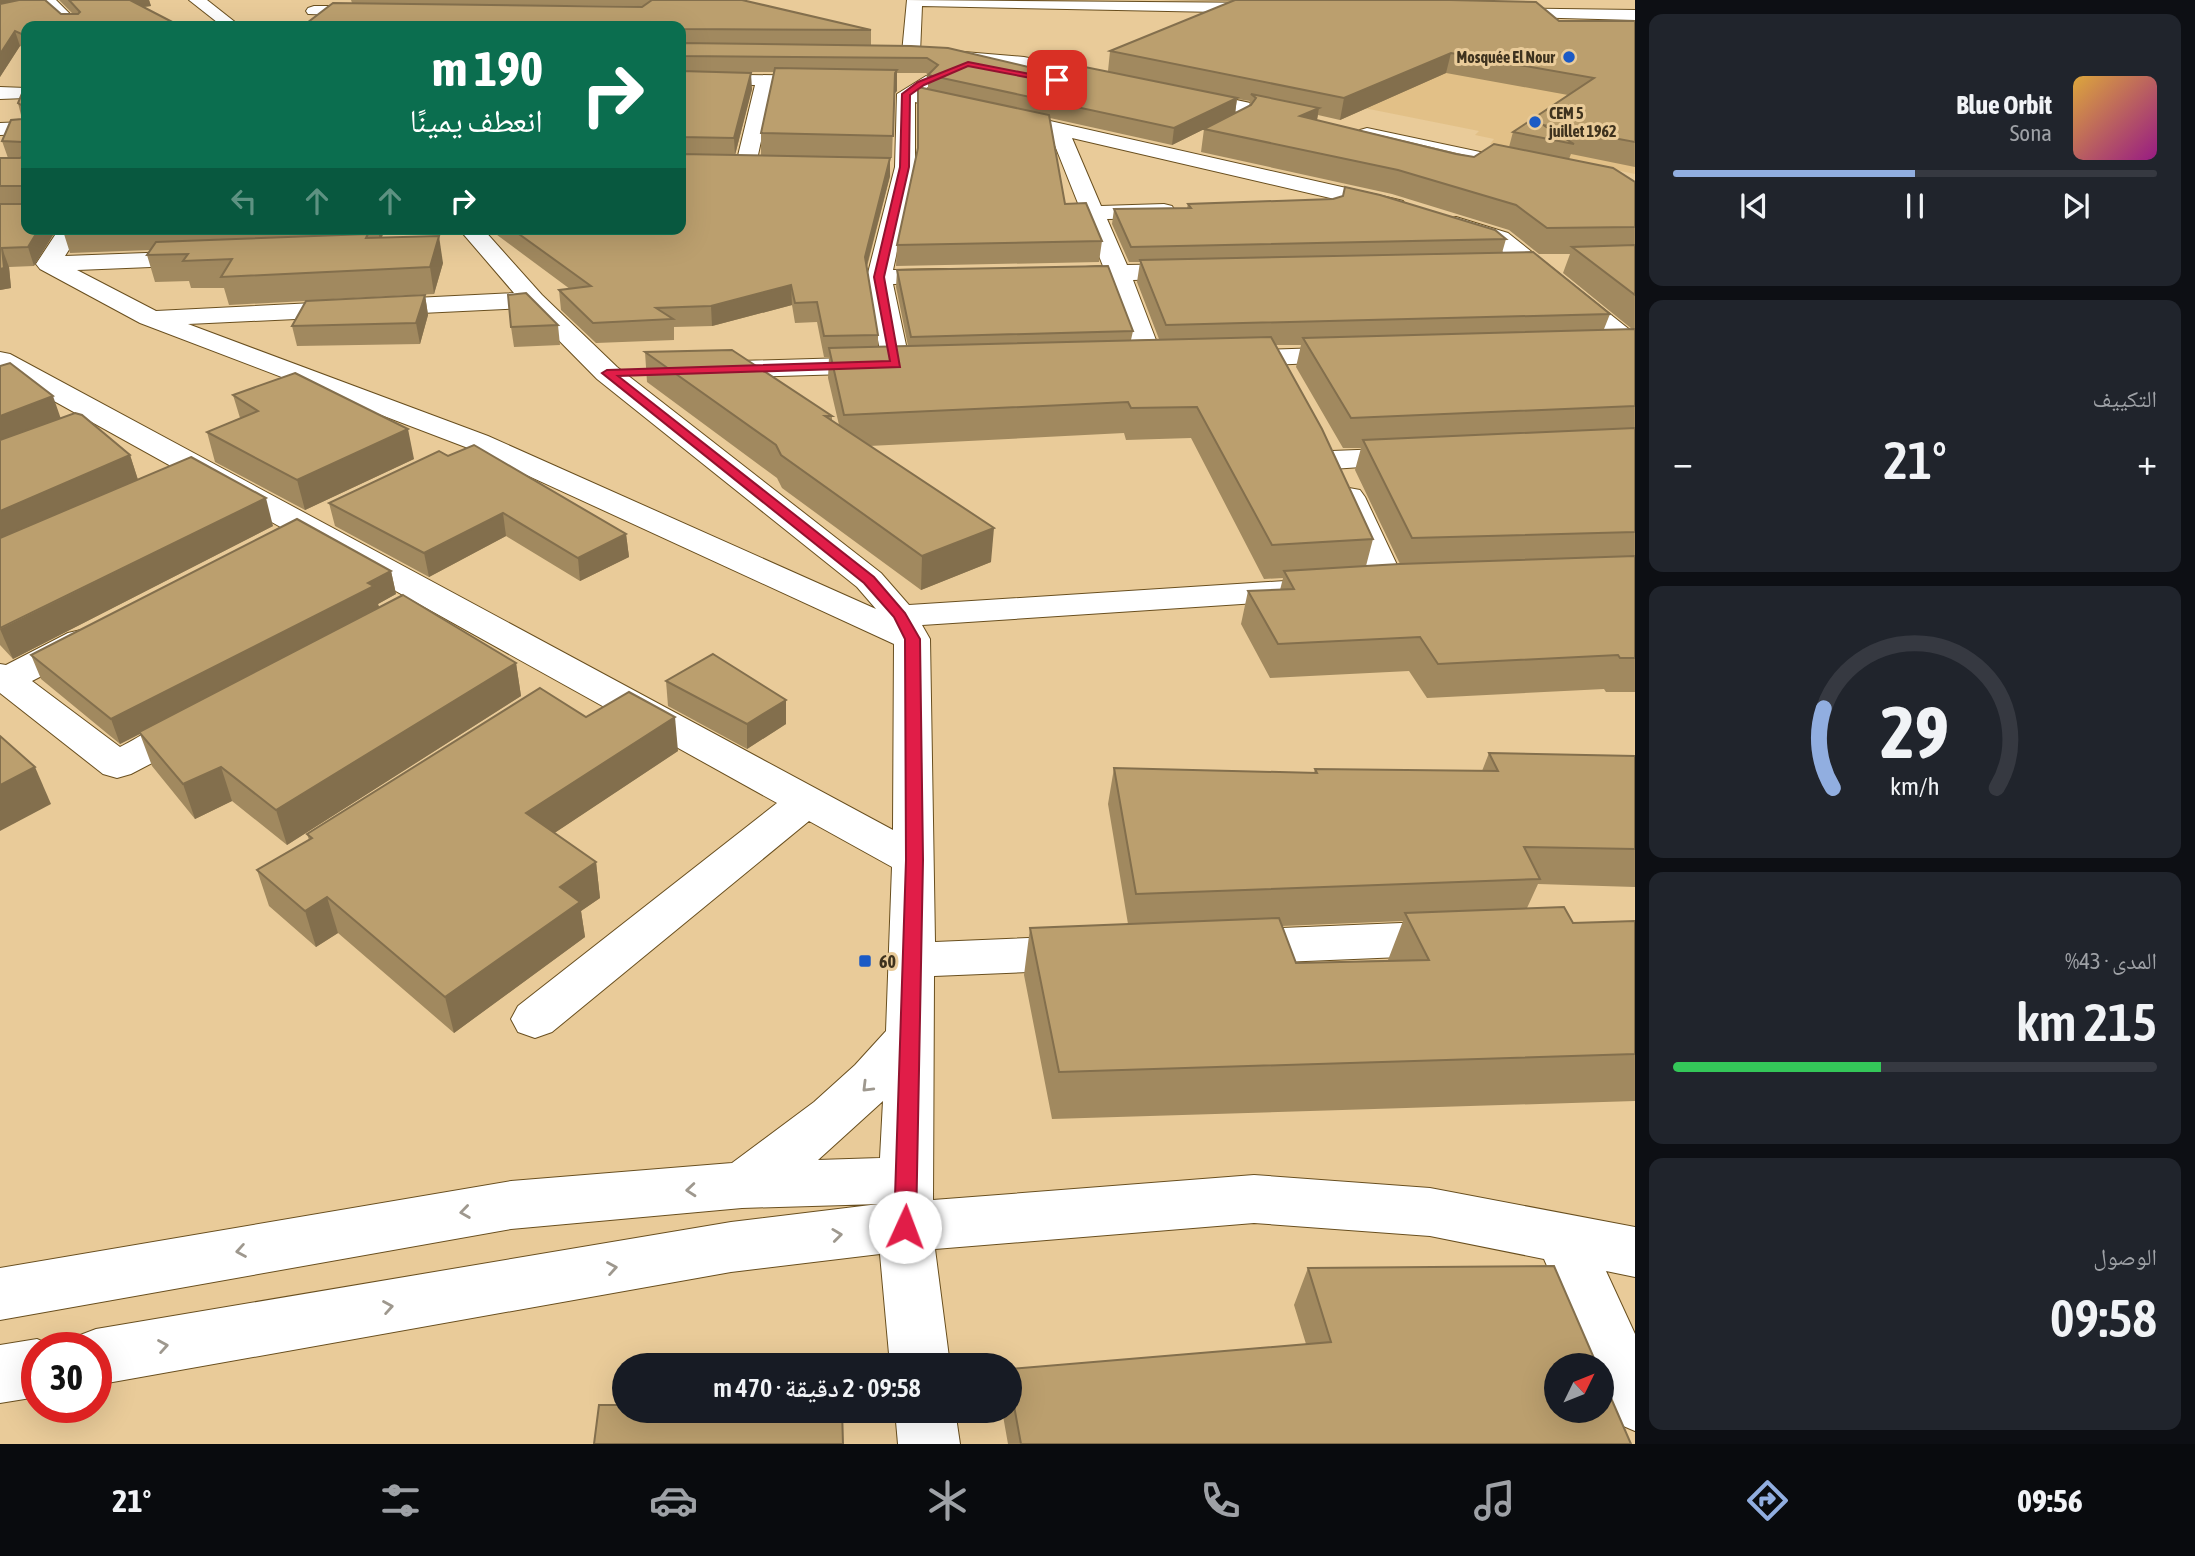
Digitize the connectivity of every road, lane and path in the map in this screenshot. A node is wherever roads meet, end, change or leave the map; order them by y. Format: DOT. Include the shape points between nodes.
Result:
graph roads {
  1 [pos="197,0"];
  2 [pos="915,0"];
  3 [pos="1618,0"];
  4 [pos="44,2"];
  5 [pos="1260,4"];
  6 [pos="319,5"];
  7 [pos="1290,9"];
  8 [pos="1635,9"];
  9 [pos="397,12"];
  10 [pos="1483,12"];
  11 [pos="1635,15"];
  12 [pos="68,21"];
  13 [pos="225,21"];
  14 [pos="308,21"];
  15 [pos="975,61"];
  16 [pos="0,79"];
  17 [pos="21,79"];
  18 [pos="686,79"];
  19 [pos="765,80"];
  20 [pos="843,82"];
  21 [pos="907,87"];
  22 [pos="1139,92"];
  23 [pos="0,93"];
  24 [pos="21,93"];
  25 [pos="21,128"];
  26 [pos="1058,129"];
  27 [pos="1,130"];
  28 [pos="1314,130"];
  29 [pos="1348,137"];
  30 [pos="1206,139"];
  31 [pos="1172,156"];
  32 [pos="720,163"];
  33 [pos="746,164"];
  34 [pos="772,164"];
  35 [pos="878,167"];
  36 [pos="905,167"];
  37 [pos="1539,178"];
  38 [pos="1383,202"];
  39 [pos="1301,205"];
  40 [pos="1191,210"];
  41 [pos="1409,210"];
  42 [pos="1094,213"];
  43 [pos="1435,218"];
  44 [pos="67,235"];
  45 [pos="471,241"];
  46 [pos="226,257"];
  47 [pos="48,264"];
  48 [pos="1535,264"];
  49 [pos="1573,264"];
  50 [pos="1494,265"];
  51 [pos="1216,271"];
  52 [pos="1118,272"];
  53 [pos="1039,274"];
  54 [pos="972,275"];
  55 [pos="879,277"];
  56 [pos="533,300"];
  57 [pos="149,318"];
  58 [pos="1634,346"];
  59 [pos="1592,348"];
  60 [pos="1371,354"];
  61 [pos="1206,359"];
  62 [pos="1179,360"];
  63 [pos="923,364"];
  64 [pos="896,365"];
  65 [pos="5,368"];
  66 [pos="676,371"];
  67 [pos="648,372"];
  68 [pos="607,373"];
  69 [pos="105,418"];
  70 [pos="70,432"];
  71 [pos="478,442"];
  72 [pos="1442,455"];
  73 [pos="441,460"];
  74 [pos="200,470"];
  75 [pos="162,486"];
  76 [pos="341,508"];
  77 [pos="304,527"];
  78 [pos="266,546"];
  79 [pos="435,598"];
  80 [pos="398,617"];
  81 [pos="906,628"];
  82 [pos="105,629"];
  83 [pos="3,678"];
  84 [pos="582,678"];
  85 [pos="547,701"];
  86 [pos="227,707"];
  87 [pos="806,801"];
  88 [pos="914,860"];
  89 [pos="1496,936"];
  90 [pos="1190,949"];
  91 [pos="1121,951"];
  92 [pos="912,960"];
  93 [pos="535,1019"];
  94 [pos="911,1035"];
  95 [pos="742,1185"];
  96 [pos="906,1203"];
  97 [pos="1563,1238"];
  98 [pos="1635,1252"];
  99 [pos="0,1294"];
  100 [pos="919,1353"];
  101 [pos="112,1354"];
  102 [pos="21,1371"];
  103 [pos="0,1374"];
  104 [pos="1635,1401"];
  105 [pos="927,1423"];
  106 [pos="929,1444"];
  1 -- 13 [label="street"];
  2 -- 5 [label="street"];
  2 -- 15 [label="street" via="897,54"];
  3 -- 8 [label="street"];
  4 -- 12 [label="street"];
  5 -- 7 [label="street"];
  6 -- 9 [label="street"];
  6 -- 14 [label="street"];
  10 -- 11 [label="street"];
  15 -- 21 [label="street"];
  15 -- 22 [label="street"];
  16 -- 17 [label="street"];
  18 -- 19 [label="street"];
  19 -- 20 [label="street"];
  19 -- 33 [label="street"];
  21 -- 26 [label="street"];
  21 -- 36 [label="street"];
  23 -- 24 [label="street"];
  25 -- 27 [label="street"];
  26 -- 31 [label="street"];
  26 -- 42 [label="street"];
  28 -- 28 [label="street" via="1172,99 1234,124"];
  29 -- 37 [label="street"];
  30 -- 31 [label="street"];
  31 -- 38 [label="street"];
  32 -- 33 [label="street"];
  33 -- 34 [label="street"];
  35 -- 36 [label="street"];
  36 -- 55 [label="street"];
  38 -- 39 [label="street"];
  38 -- 41 [label="street"];
  40 -- 42 [label="street"];
  42 -- 52 [label="street"];
  43 -- 48 [label="street" via="1500,238"];
  44 -- 47 [label="street"];
  45 -- 56 [label="street"];
  46 -- 47 [label="street"];
  47 -- 57 [label="street"];
  48 -- 49 [label="street"];
  48 -- 50 [label="street"];
  48 -- 58 [label="street"];
  51 -- 52 [label="street"];
  52 -- 53 [label="street"];
  52 -- 62 [label="street" via="1138,361"];
  54 -- 55 [label="street"];
  55 -- 64 [label="street"];
  56 -- 57 [label="street"];
  56 -- 68 [label="street"];
  57 -- 71 [label="street"];
  58 -- 59 [label="street"];
  60 -- 61 [label="street" via="1281,369"];
  63 -- 64 [label="street"];
  64 -- 66 [label="street"];
  65 -- 69 [label="street"];
  67 -- 68 [label="street"];
  68 -- 81 [label="street" via="869,580"];
  69 -- 70 [label="street"];
  69 -- 74 [label="street"];
  71 -- 73 [label="street"];
  71 -- 81 [label="street"];
  72 -- 81 [label="street" via="1326,449 1375,586"];
  74 -- 75 [label="street"];
  74 -- 77 [label="street"];
  76 -- 77 [label="street"];
  77 -- 78 [label="street"];
  77 -- 79 [label="street"];
  79 -- 80 [label="street"];
  79 -- 84 [label="street"];
  81 -- 88 [label="street"];
  82 -- 83 [label="street"];
  83 -- 86 [label="street" via="117,765"];
  84 -- 85 [label="street"];
  84 -- 87 [label="street"];
  87 -- 88 [label="street"];
  87 -- 93 [label="street"];
  88 -- 92 [label="street"];
  89 -- 90 [label="street"];
  91 -- 92 [label="street"];
  92 -- 94 [label="street"];
  94 -- 95 [label="street, one-way" via="840,1114"];
  94 -- 96 [label="street"];
  95 -- 96 [label="street"];
  95 -- 99 [label="street, one-way" via="511,1205"];
  96 -- 97 [label="street" via="1254,1199 1430,1212"];
  96 -- 100 [label="street"];
  101 -- 96 [label="street, one-way" via="731,1247"];
  97 -- 98 [label="street"];
  97 -- 104 [label="street"];
  102 -- 103 [label="street"];
  105 -- 106 [label="street"];
}
